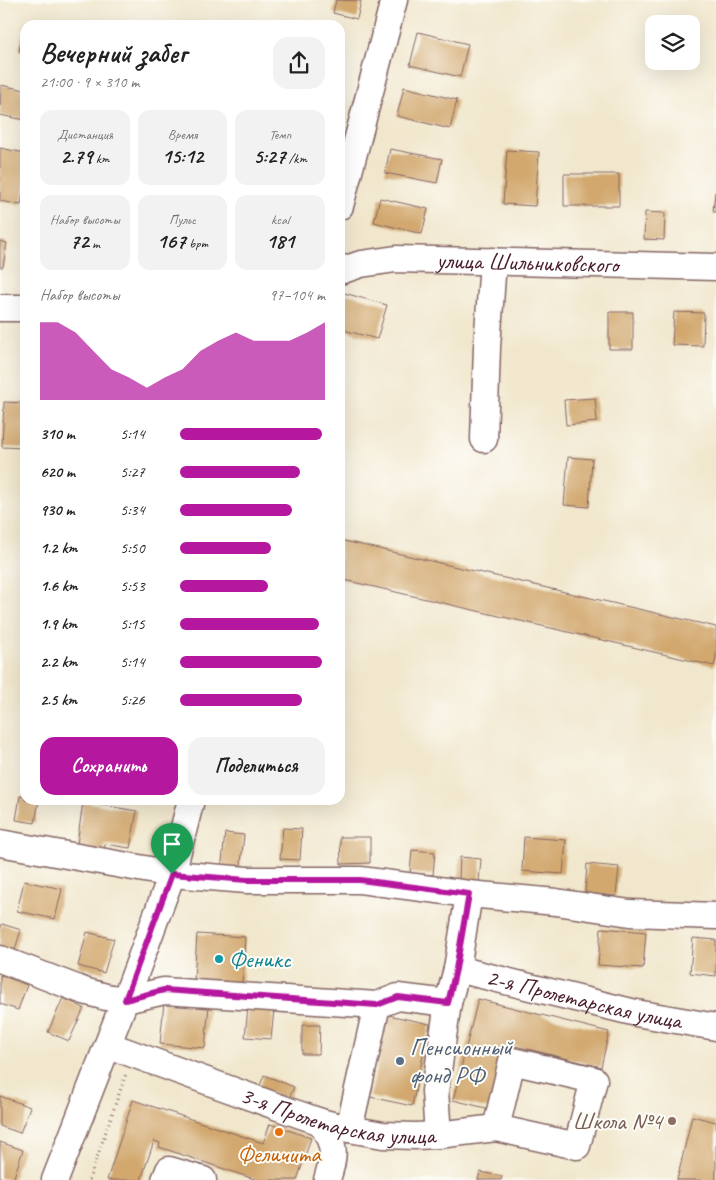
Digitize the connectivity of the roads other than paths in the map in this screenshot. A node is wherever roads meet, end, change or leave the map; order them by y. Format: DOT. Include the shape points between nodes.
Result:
graph roads {
  1 [pos="394,0"];
  2 [pos="345,187"];
  3 [pos="493,261"];
  4 [pos="716,266"];
  5 [pos="345,270"];
  6 [pos="0,308"];
  7 [pos="20,308"];
  8 [pos="484,439"];
  9 [pos="191,805"];
  10 [pos="0,843"];
  11 [pos="172,874"];
  12 [pos="469,894"];
  13 [pos="716,916"];
  14 [pos="0,959"];
  15 [pos="456,969"];
  16 [pos="125,1000"];
  17 [pos="448,1003"];
  18 [pos="377,1005"];
  19 [pos="716,1027"];
  20 [pos="108,1045"];
  21 [pos="321,1122"];
  22 [pos="496,1128"];
  23 [pos="349,1129"];
  24 [pos="438,1135"];
  25 [pos="55,1180"];
  26 [pos="165,1180"];
  27 [pos="203,1180"];
  28 [pos="327,1180"];
  1 -- 2 [label="street"];
  3 -- 4 [label="street, улица Шильниковского"];
  3 -- 5 [label="street, улица Шильниковского" via="396,259 361,264"];
  3 -- 8 [label="street"];
  6 -- 7 [label="street"];
  9 -- 11 [label="street"];
  10 -- 11 [label="street"];
  11 -- 12 [label="street" via="247,880 360,880"];
  11 -- 16 [label="street"];
  12 -- 13 [label="street" via="630,913"];
  12 -- 15 [label="street"];
  14 -- 16 [label="street" via="84,992"];
  15 -- 17 [label="street, 2-я Пролетарская улица"];
  15 -- 19 [label="street, 2-я Пролетарская улица" via="636,1013"];
  16 -- 18 [label="street" via="164,990"];
  16 -- 20 [label="street"];
  17 -- 18 [label="street" via="398,997"];
  17 -- 24 [label="street, 2-я Пролетарская улица" via="435,1091"];
  18 -- 23 [label="street"];
  20 -- 21 [label="street, 3-я Пролетарская улица"];
  20 -- 25 [label="street"];
  21 -- 23 [label="street, 3-я Пролетарская улица"];
  21 -- 28 [label="street" via="334,1156"];
  22 -- 22 [label="street, 3-я Пролетарская улица" via="577,1146 594,1080 512,1062"];
  22 -- 24 [label="street, 3-я Пролетарская улица"];
  23 -- 24 [label="street, 3-я Пролетарская улица" via="383,1135"];
  26 -- 27 [label="street" via="169,1170"];
}
